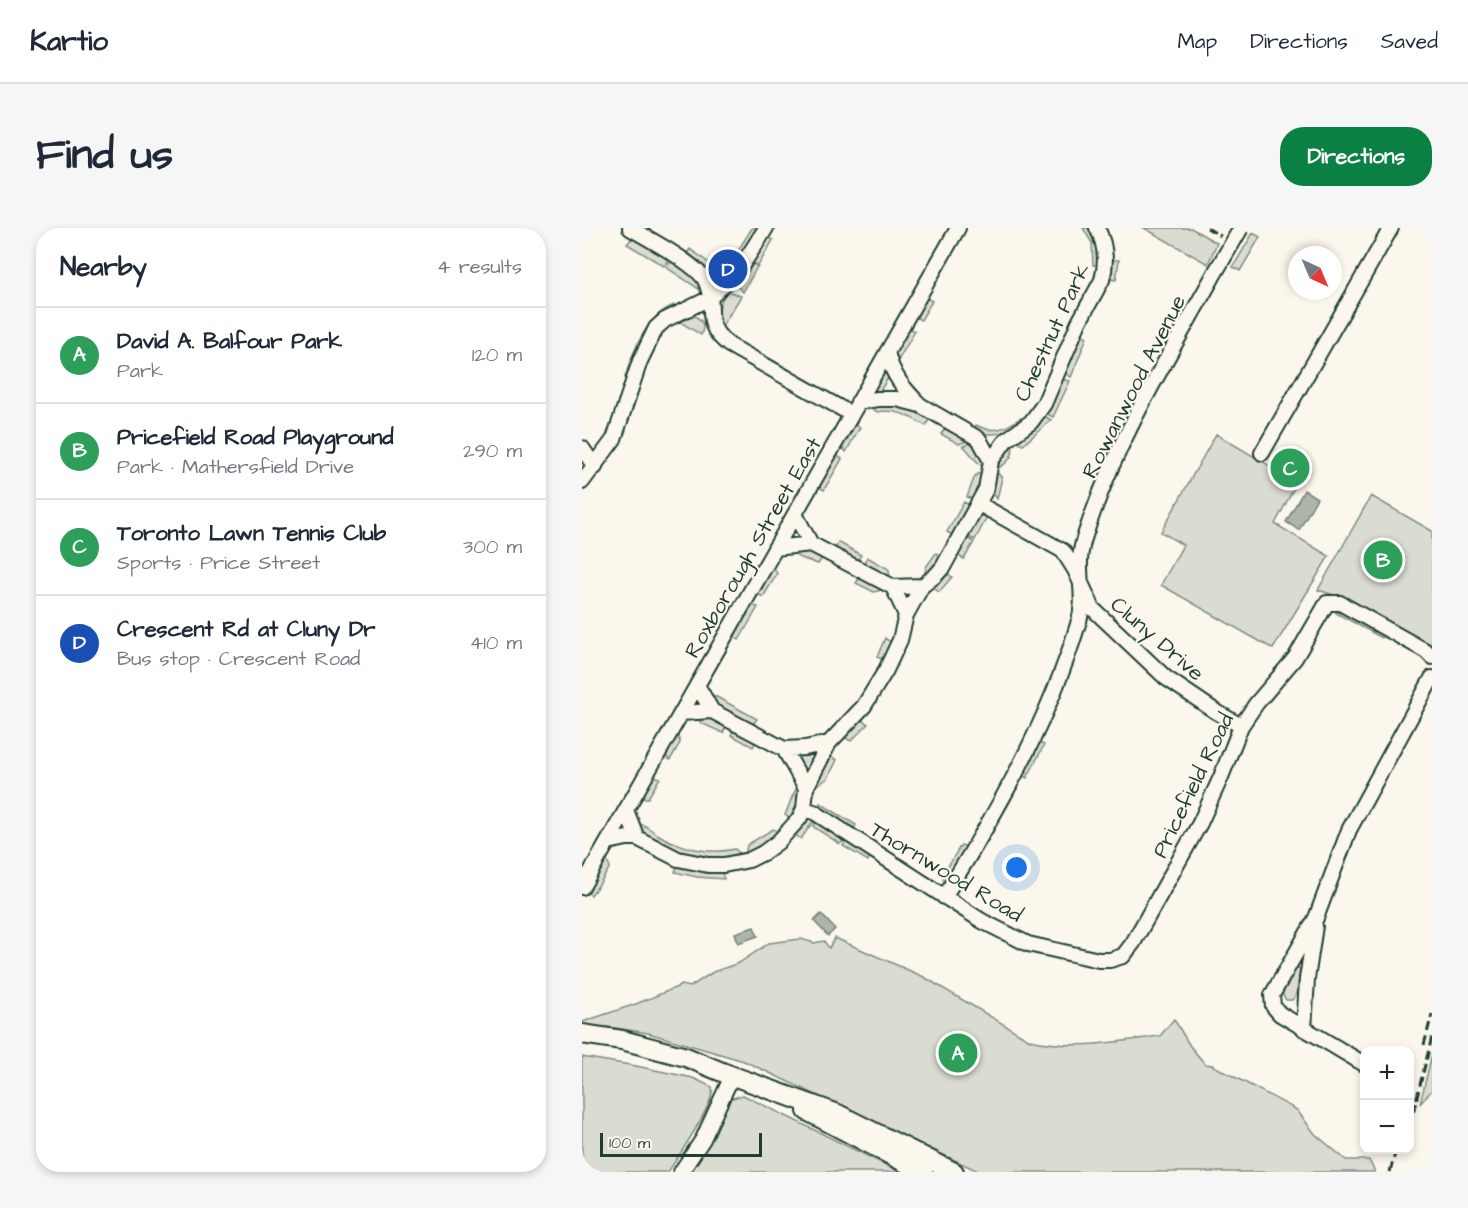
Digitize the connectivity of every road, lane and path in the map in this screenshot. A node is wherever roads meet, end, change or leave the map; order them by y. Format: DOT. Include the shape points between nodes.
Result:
graph roads {
  1 [pos="630,228"];
  2 [pos="766,228"];
  3 [pos="958,228"];
  4 [pos="1097,228"];
  5 [pos="1240,228"];
  6 [pos="1391,228"];
  7 [pos="710,298"];
  8 [pos="887,352"];
  9 [pos="920,405"];
  10 [pos="854,408"];
  11 [pos="979,440"];
  12 [pos="1006,440"];
  13 [pos="582,448"];
  14 [pos="1262,453"];
  15 [pos="991,461"];
  16 [pos="595,467"];
  17 [pos="582,482"];
  18 [pos="979,504"];
  19 [pos="795,514"];
  20 [pos="811,544"];
  21 [pos="776,548"];
  22 [pos="922,586"];
  23 [pos="1081,586"];
  24 [pos="893,587"];
  25 [pos="906,615"];
  26 [pos="1432,657"];
  27 [pos="1432,678"];
  28 [pos="698,685"];
  29 [pos="712,711"];
  30 [pos="681,713"];
  31 [pos="1241,726"];
  32 [pos="829,743"];
  33 [pos="784,749"];
  34 [pos="806,788"];
  35 [pos="804,808"];
  36 [pos="626,810"];
  37 [pos="637,838"];
  38 [pos="608,842"];
  39 [pos="582,887"];
  40 [pos="945,897"];
  41 [pos="1316,918"];
  42 [pos="1110,960"];
  43 [pos="1304,1029"];
  44 [pos="582,1034"];
  45 [pos="582,1047"];
  46 [pos="1360,1061"];
  47 [pos="727,1074"];
  48 [pos="770,1089"];
  49 [pos="681,1172"];
  50 [pos="922,1172"];
  51 [pos="954,1172"];
  1 -- 7 [label="street" via="702,275"];
  2 -- 7 [label="street" via="741,267"];
  3 -- 8 [label="street, Roxborough Street East"];
  4 -- 12 [label="street, Chestnut Park" via="1105,251 1102,280 1074,332 1044,404 1031,422"];
  5 -- 23 [label="street, Rowanwood Avenue, bridge" via="1134,419 1112,467 1083,543"];
  6 -- 14 [label="street"];
  7 -- 10 [label="street" via="710,319 717,336"];
  7 -- 16 [label="street" via="656,328 640,361 618,430"];
  8 -- 9 [label="street" via="894,375"];
  8 -- 10 [label="street, Roxborough Street East"];
  9 -- 10 [label="street" via="878,399"];
  9 -- 11 [label="street"];
  10 -- 19 [label="street, Roxborough Street East"];
  11 -- 12 [label="street"];
  11 -- 15 [label="street"];
  12 -- 15 [label="street, Chestnut Park"];
  13 -- 16 [label="street"];
  15 -- 18 [label="street, Chestnut Park"];
  16 -- 17 [label="street"];
  18 -- 22 [label="street, Chestnut Park" via="943,567"];
  18 -- 23 [label="street, Cluny Drive" via="1063,551"];
  19 -- 20 [label="street"];
  19 -- 21 [label="street, Roxborough Street East"];
  20 -- 21 [label="street"];
  20 -- 24 [label="street"];
  21 -- 28 [label="street, Roxborough Street East"];
  22 -- 24 [label="street"];
  22 -- 25 [label="street, Chestnut Park"];
  23 -- 31 [label="street, Cluny Drive" via="1093,609 1144,659 1190,695"];
  23 -- 40 [label="street, Rowanwood Avenue" via="1078,626 1046,710"];
  24 -- 25 [label="street"];
  25 -- 32 [label="street, Chestnut Park" via="900,640 873,692"];
  26 -- 31 [label="street, Pricefield Road" via="1335,602 1327,603 1295,658"];
  27 -- 41 [label="street" via="1349,830"];
  28 -- 29 [label="street"];
  28 -- 30 [label="street, Roxborough Street East"];
  29 -- 30 [label="street"];
  29 -- 33 [label="street"];
  30 -- 36 [label="street, Roxborough Street East"];
  31 -- 42 [label="street, Pricefield Road" via="1200,823 1133,944 1123,956"];
  32 -- 33 [label="street"];
  32 -- 34 [label="street, Chestnut Park"];
  33 -- 34 [label="street"];
  34 -- 35 [label="street, Chestnut Park"];
  35 -- 37 [label="street, Chestnut Park" via="792,829 774,846 736,863 693,863"];
  35 -- 40 [label="street, Thornwood Road"];
  36 -- 37 [label="street"];
  36 -- 38 [label="street, Roxborough Street East"];
  37 -- 38 [label="street"];
  38 -- 39 [label="street, Roxborough Street East"];
  40 -- 42 [label="street, Thornwood Road" via="1028,944 1084,958"];
  41 -- 43 [label="street" via="1306,979"];
  41 -- 43 [label="street" via="1272,994 1275,1010"];
  43 -- 46 [label="street"];
  44 -- 47 [label="main road" via="686,1057"];
  45 -- 47 [label="main road"];
  47 -- 48 [label="main road"];
  47 -- 49 [label="street" via="703,1139"];
  48 -- 50 [label="main road"];
  48 -- 51 [label="main road" via="838,1114"];
}
